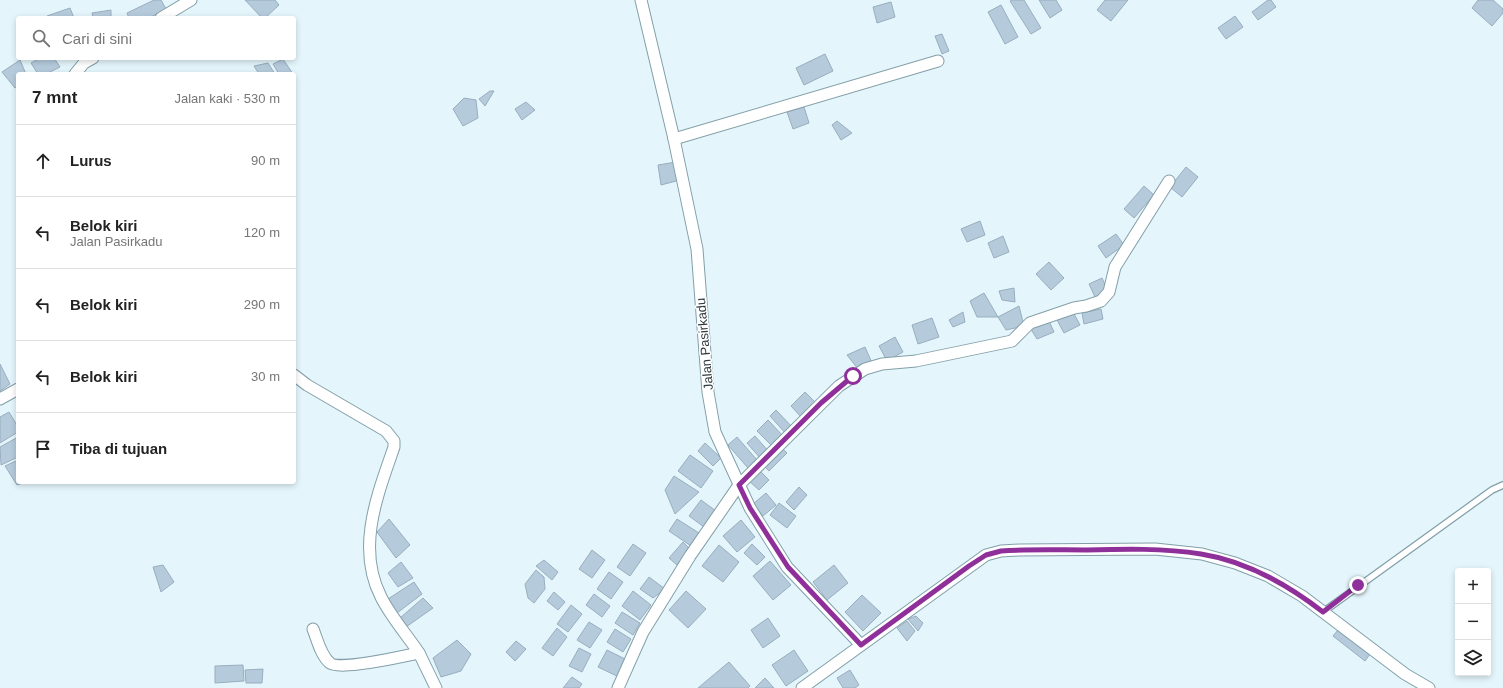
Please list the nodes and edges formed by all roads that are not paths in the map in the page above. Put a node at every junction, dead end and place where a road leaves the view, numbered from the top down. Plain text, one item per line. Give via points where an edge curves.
1 (191, 0) edge
2 (641, 0) edge
3 (164, 16) edge
4 (89, 60) edge
5 (938, 61) dead end
6 (77, 72) edge
7 (674, 139) junction
8 (1169, 181) dead end
9 (296, 377) edge
10 (16, 390) edge
11 (0, 399) edge
12 (739, 485) junction
13 (1503, 485) edge
14 (1323, 612) junction
15 (313, 629) dead end
16 (861, 645) junction
17 (419, 653) junction
18 (436, 688) edge
19 (618, 688) edge
20 (802, 688) edge
21 (1429, 688) edge

1 - 3 street
2 - 7 street, Jalan Pasirkadu
4 - 6 street
5 - 7 street
7 - 12 street, Jalan Pasirkadu via 697,249 708,392 715,432
8 - 12 street via 1115,267 1109,292 1101,301 1030,323 1012,341 941,357 882,364 865,369 839,386
9 - 17 street via 386,431 394,441 372,517 370,558 381,598
10 - 11 street
12 - 16 street, Jalan Pasirkadu via 750,508 788,567
12 - 19 street via 690,556 643,632
13 - 14 lane via 1486,494
14 - 16 street via 1268,576 1202,554 1154,549 1001,551 986,555 969,566
14 - 21 street via 1405,674
15 - 17 street via 328,662 336,665 382,661
16 - 20 street
17 - 18 street

